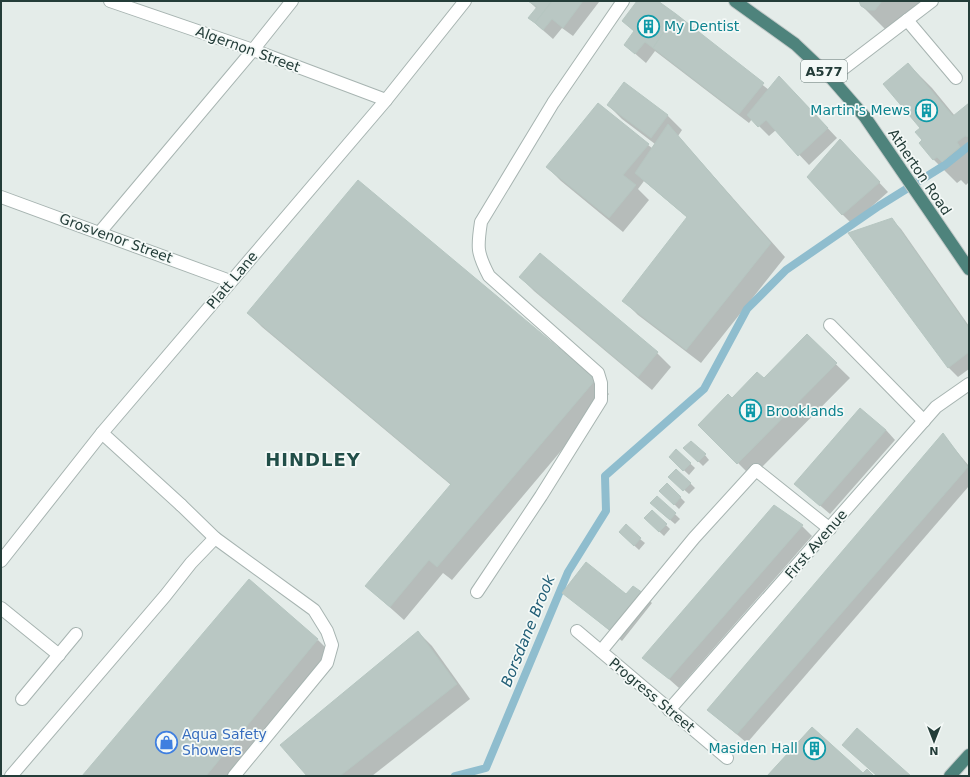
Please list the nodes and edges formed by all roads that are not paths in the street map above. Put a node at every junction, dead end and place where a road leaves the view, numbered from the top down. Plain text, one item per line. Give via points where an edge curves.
1 (110, 1) edge
2 (292, 1) edge
3 (465, 1) edge
4 (623, 1) edge
5 (735, 1) edge
6 (932, 1) edge
7 (907, 20) junction
8 (253, 50) junction
9 (831, 78) junction
10 (956, 78) dead end
11 (386, 100) junction
12 (1, 197) edge
13 (100, 232) junction
14 (969, 269) edge
15 (230, 281) junction
16 (830, 325) dead end
17 (969, 384) edge
18 (924, 421) junction
19 (102, 433) junction
20 (830, 528) junction
21 (216, 538) junction
22 (1, 561) edge
23 (477, 592) dead end
24 (1, 608) edge
25 (577, 631) dead end
26 (76, 634) dead end
27 (601, 651) junction
28 (59, 655) junction
29 (22, 699) dead end
30 (669, 710) junction
31 (969, 755) edge
32 (727, 758) dead end
33 (11, 776) edge
34 (234, 776) edge
35 (950, 776) edge

1 - 8 street, Algernon Street
2 - 8 street
3 - 11 street, Platt Lane
4 - 23 street via 553,103 481,222 478,241 480,258 489,276 598,372 601,400
5 - 9 highway, Atherton Road / A577 via 795,44
6 - 7 street
7 - 9 street
7 - 10 street
8 - 11 street, Algernon Street
8 - 13 street
9 - 14 highway, Atherton Road / A577 via 865,117
11 - 15 street, Platt Lane
12 - 13 street, Grosvenor Street
13 - 15 street, Grosvenor Street
15 - 19 street, Platt Lane
16 - 18 street
17 - 18 street, First Avenue via 936,407
18 - 20 street, First Avenue
19 - 21 street
19 - 22 street, Platt Lane
20 - 27 street via 756,470 694,538
20 - 30 street, First Avenue
21 - 33 street via 191,563
21 - 34 street via 314,610 327,630 332,645 327,663
24 - 28 street
25 - 27 street, Progress Street
26 - 28 street
27 - 30 street, Progress Street
28 - 29 street
30 - 32 street, Progress Street
31 - 35 highway

